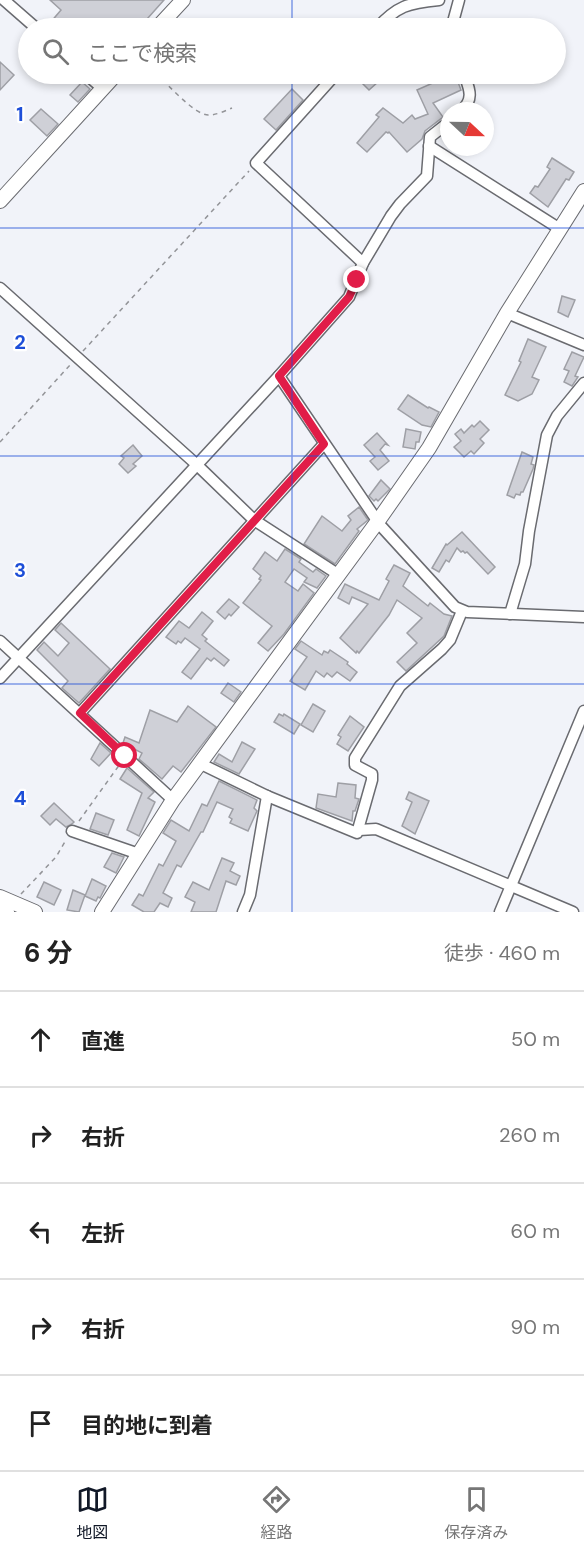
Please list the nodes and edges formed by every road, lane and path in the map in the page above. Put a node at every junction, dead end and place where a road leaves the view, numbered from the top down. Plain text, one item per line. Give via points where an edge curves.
1 (4, 0) edge
2 (183, 0) edge
3 (439, 0) edge
4 (459, 0) edge
5 (25, 18) edge
6 (166, 18) edge
7 (386, 18) edge
8 (454, 18) edge
9 (97, 84) edge
10 (106, 84) edge
11 (167, 84) edge
12 (327, 84) edge
13 (467, 84) edge
14 (102, 88) junction
15 (468, 102) edge
16 (232, 108) dead end
17 (440, 129) edge
18 (429, 146) junction
19 (256, 163) junction
20 (584, 191) edge
21 (0, 201) edge
22 (560, 229) junction
23 (363, 263) junction
24 (0, 288) edge
25 (507, 313) junction
26 (584, 345) edge
27 (77, 358) junction
28 (279, 376) junction
29 (584, 383) edge
30 (0, 442) edge
31 (324, 444) junction
32 (196, 464) junction
33 (254, 520) junction
34 (378, 521) junction
35 (339, 575) junction
36 (462, 611) junction
37 (510, 614) junction
38 (584, 617) edge
39 (0, 640) edge
40 (19, 658) junction
41 (0, 678) edge
42 (584, 711) edge
43 (80, 713) junction
44 (201, 764) junction
45 (267, 796) junction
46 (173, 800) junction
47 (359, 830) junction
48 (72, 831) dead end
49 (139, 854) junction
50 (510, 886) junction
51 (0, 897) edge
52 (0, 909) edge
53 (7, 912) edge
54 (35, 912) edge
55 (102, 912) edge
56 (243, 912) edge
57 (500, 912) edge
58 (573, 912) edge

1 - 5 street
2 - 6 street
3 - 7 street via 399,8
4 - 8 street
9 - 14 street
10 - 14 street
11 - 16 path via 204,115
12 - 19 street
13 - 15 street
14 - 21 street
17 - 18 street via 430,137
18 - 22 street
18 - 23 street via 427,176 400,204
19 - 23 street
19 - 27 path
20 - 22 street
22 - 25 street
23 - 28 street via 349,297
24 - 27 street
25 - 26 street
25 - 34 street via 429,448
27 - 30 path
27 - 32 street
28 - 31 street
28 - 32 street
29 - 37 street via 547,435 525,564
31 - 33 street
31 - 34 street
32 - 33 street
32 - 40 street
33 - 35 street
33 - 43 street
34 - 35 street
34 - 36 street via 443,596
35 - 44 street
36 - 37 street
36 - 47 street via 450,640 400,686 355,758 355,765 372,774
37 - 38 street
39 - 40 street
40 - 41 street
40 - 43 street
42 - 50 street
43 - 46 street
44 - 45 street
44 - 46 street
45 - 47 street via 357,833
45 - 56 street via 250,895
46 - 49 street
47 - 50 street via 376,830
48 - 49 street
49 - 55 street
50 - 57 street
50 - 58 street
51 - 54 street
52 - 53 street

